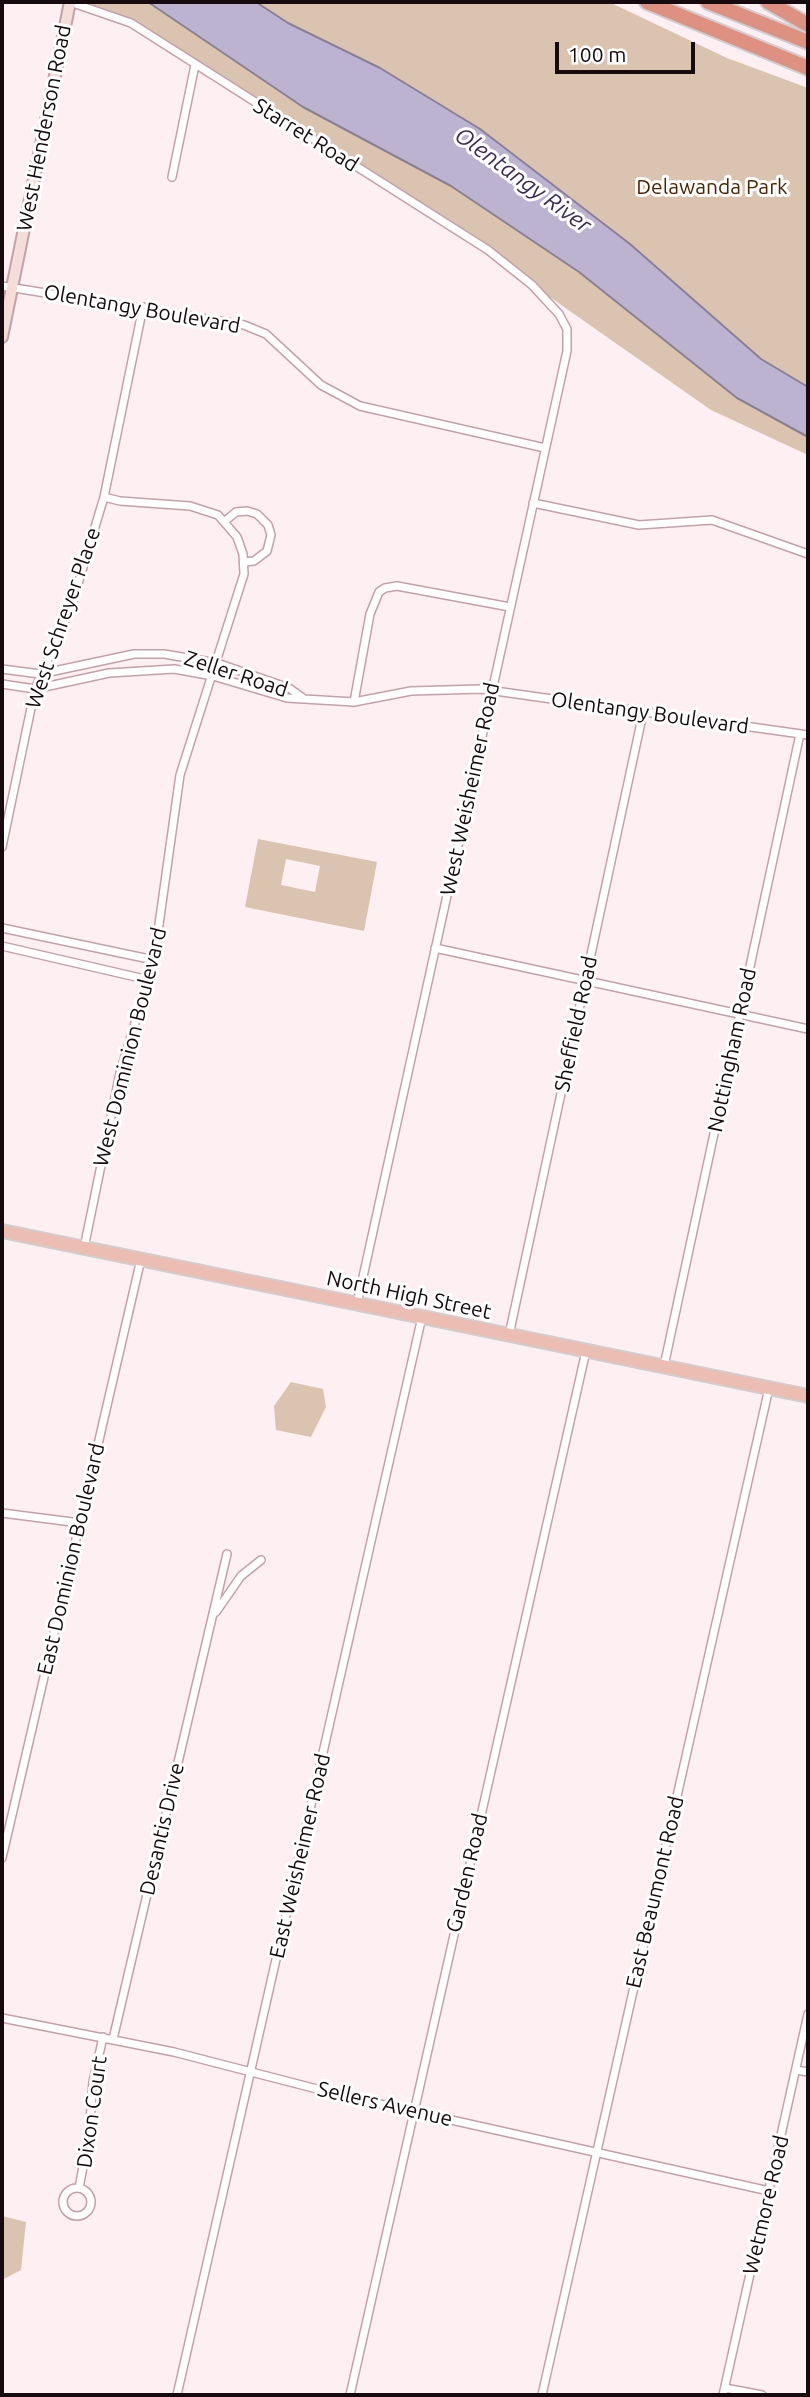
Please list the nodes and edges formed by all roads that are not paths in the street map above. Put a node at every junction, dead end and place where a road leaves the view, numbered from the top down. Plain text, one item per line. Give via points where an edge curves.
1 (70, 2) edge
2 (647, 2) edge
3 (708, 2) edge
4 (768, 2) edge
5 (808, 25) edge
6 (808, 42) edge
7 (195, 65) junction
8 (808, 68) edge
9 (172, 177) dead end
10 (532, 285) joint
11 (7, 286) edge
12 (143, 307) junction
13 (2, 337) edge
14 (545, 448) junction
15 (104, 497) junction
16 (533, 503) junction
17 (225, 521) junction
18 (808, 554) edge
19 (244, 562) junction
20 (510, 607) junction
21 (217, 663) junction
22 (2, 669) edge
23 (40, 674) junction
24 (213, 676) junction
25 (2, 684) edge
26 (35, 688) junction
27 (492, 691) junction
28 (304, 698) junction
29 (354, 702) junction
30 (643, 713) junction
31 (804, 734) edge
32 (2, 847) edge
33 (2, 928) edge
34 (2, 946) edge
35 (435, 948) junction
36 (154, 960) junction
37 (149, 980) junction
38 (585, 981) junction
39 (740, 1014) junction
40 (808, 1029) edge
41 (2, 1231) edge
42 (84, 1248) junction
43 (141, 1259) junction
44 (356, 1304) junction
45 (422, 1317) junction
46 (509, 1335) junction
47 (586, 1351) junction
48 (664, 1367) junction
49 (769, 1388) junction
50 (808, 1396) edge
51 (2, 1513) edge
52 (80, 1523) junction
53 (227, 1554) dead end
54 (261, 1560) dead end
55 (212, 1619) junction
56 (2, 1858) edge
57 (808, 2014) edge
58 (2, 2018) edge
59 (103, 2037) junction
60 (113, 2039) junction
61 (796, 2070) junction
62 (251, 2071) junction
63 (808, 2072) edge
64 (414, 2111) junction
65 (597, 2152) junction
66 (79, 2188) junction
67 (769, 2191) junction
68 (724, 2392) edge
69 (177, 2395) edge
70 (350, 2395) edge
71 (542, 2395) edge
72 (762, 2395) edge

1 - 7 street, Starret Road via 131,23
1 - 11 main road, West Henderson Road
2 - 8 highway
3 - 6 highway
4 - 5 highway
7 - 9 street
7 - 10 street, Starret Road via 477,243
10 - 14 street, West Weisheimer Road via 563,321 568,340
11 - 12 street, Olentangy Boulevard
11 - 13 main road, West Henderson Road
12 - 14 street, Olentangy Boulevard via 220,319 266,334 321,384 360,406
12 - 15 street, West Schreyer Place
14 - 16 street, West Weisheimer Road
15 - 17 street via 198,507
15 - 23 street, West Schreyer Place via 71,607
16 - 18 street via 639,525 712,520
16 - 20 street, West Weisheimer Road
17 - 19 street, West Dominion Boulevard via 237,537
17 - 19 street via 242,511 262,517 270,530 269,546 259,558
19 - 21 street, West Dominion Boulevard via 243,583
20 - 27 street, West Weisheimer Road
20 - 29 street via 397,586 379,592 370,614
21 - 23 street, Zeller Road via 187,656 134,654
21 - 24 street, West Dominion Boulevard
21 - 28 street, Zeller Road via 289,688
22 - 23 street, Zeller Road
23 - 26 street, West Schreyer Place
24 - 26 street, Zeller Road via 154,668
24 - 28 street, Zeller Road via 287,698
24 - 36 street, West Dominion Boulevard via 180,775
25 - 26 street, Zeller Road
26 - 32 street, West Schreyer Place
27 - 29 street, Zeller Road via 440,688
27 - 30 street, Olentangy Boulevard
27 - 35 street, West Weisheimer Road
28 - 29 street, Zeller Road
30 - 31 street, Olentangy Boulevard
30 - 38 street, Sheffield Road
31 - 39 street, Nottingham Road
33 - 36 street
34 - 37 street
35 - 38 street
35 - 44 street, West Weisheimer Road
36 - 37 street, West Dominion Boulevard
37 - 42 street, West Dominion Boulevard via 120,1073
38 - 39 street
38 - 46 street, Sheffield Road
39 - 40 street
39 - 48 street, Nottingham Road
41 - 42 main road, North High Street
42 - 43 main road, North High Street
43 - 44 main road, North High Street
43 - 52 street, East Dominion Boulevard
44 - 45 main road, North High Street
45 - 46 main road, North High Street
45 - 62 street, East Weisheimer Road
46 - 47 main road, North High Street
47 - 48 main road, North High Street
47 - 64 street, Garden Road
48 - 49 main road, North High Street
49 - 50 main road, North High Street
49 - 65 street, East Beaumont Road
51 - 52 street
52 - 56 street, East Dominion Boulevard
53 - 55 street, Desantis Drive
54 - 55 street, Desantis Drive via 241,1576
55 - 60 street, Desantis Drive
57 - 61 street, Wetmore Road
58 - 59 street, Sellers Avenue
59 - 60 street, Sellers Avenue
59 - 66 street, Dixon Court
60 - 62 street, Sellers Avenue
61 - 63 street
61 - 67 street, Wetmore Road
62 - 64 street, Sellers Avenue
62 - 69 street, East Weisheimer Road
64 - 65 street, Sellers Avenue
64 - 70 street, Garden Road
65 - 67 street, Sellers Avenue
65 - 71 street, East Beaumont Road
66 - 66 street, Dixon Court via 90,2196 91,2205 82,2215 73,2215 65,2210 64,2196
67 - 68 street, Wetmore Road
68 - 72 street

